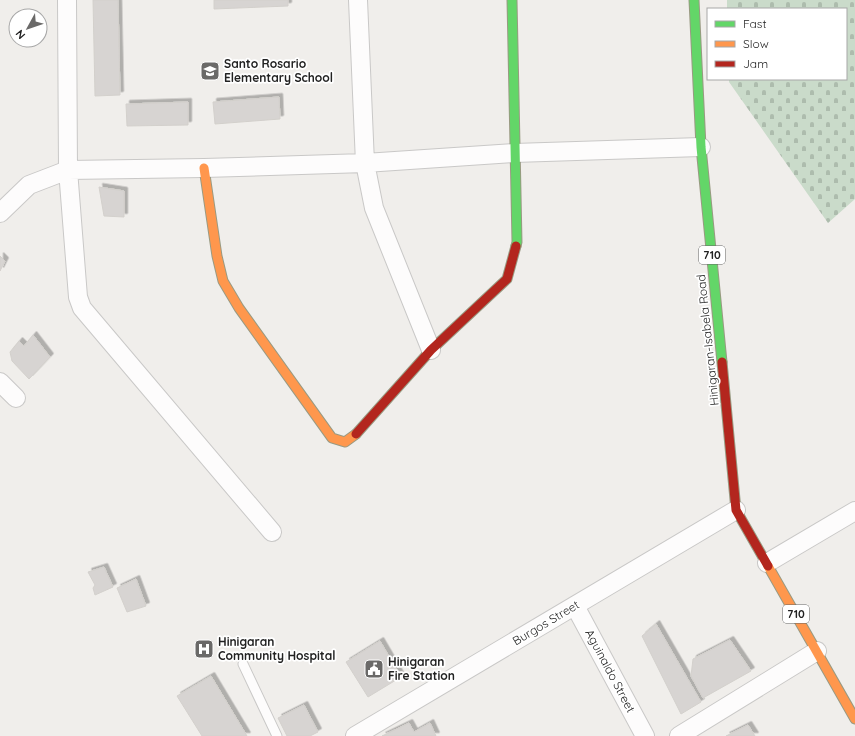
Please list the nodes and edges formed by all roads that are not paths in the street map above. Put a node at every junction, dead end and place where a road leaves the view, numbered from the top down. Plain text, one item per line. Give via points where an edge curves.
1 (67, 0) edge
2 (358, 0) edge
3 (512, 0) edge
4 (694, 0) edge
5 (701, 147) junction
6 (514, 153) junction
7 (365, 163) junction
8 (204, 168) junction
9 (68, 170) junction
10 (0, 213) edge
11 (431, 350) junction
12 (0, 382) edge
13 (16, 398) dead end
14 (736, 510) junction
15 (855, 511) edge
16 (272, 532) dead end
17 (767, 563) junction
18 (575, 606) junction
19 (817, 651) junction
20 (243, 664) dead end
21 (855, 719) edge
22 (277, 736) edge
23 (355, 736) edge
24 (645, 736) edge
25 (679, 736) edge

1 - 9 street
2 - 7 street
3 - 6 street
4 - 5 street, Hinigaran-Isabela Road / 710
5 - 6 street
5 - 14 street, Hinigaran-Isabela Road / 710
6 - 7 street
6 - 11 street via 517,242 507,279
7 - 8 street
7 - 11 street via 374,208
8 - 9 street
8 - 11 street via 223,281 239,308 332,438 344,442 354,436
9 - 10 street via 29,185
9 - 16 street via 78,297 82,308
12 - 13 street
14 - 17 street, 710
14 - 18 street, Burgos Street
15 - 17 street
17 - 19 street, 710
18 - 23 street, Burgos Street
18 - 24 street, Aguinaldo Street
19 - 21 street, 710
19 - 25 street
20 - 22 lane

